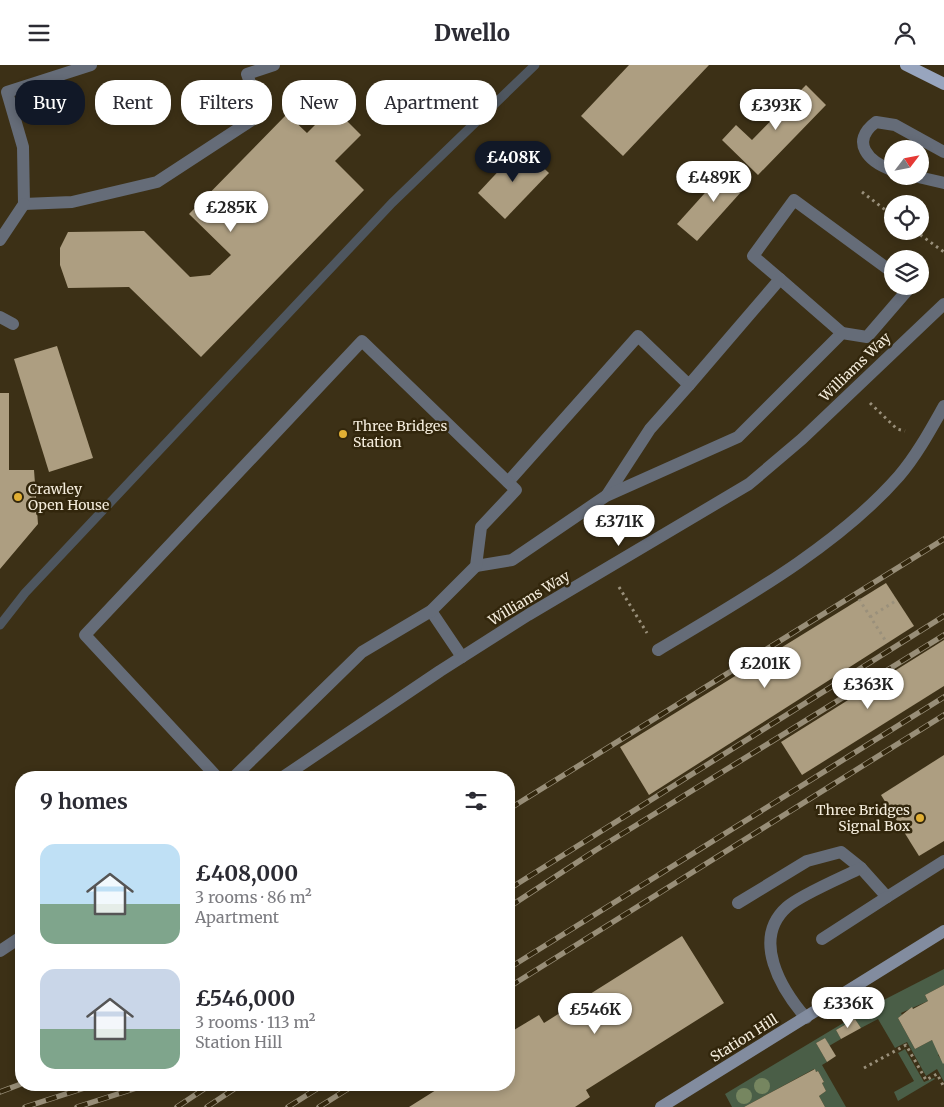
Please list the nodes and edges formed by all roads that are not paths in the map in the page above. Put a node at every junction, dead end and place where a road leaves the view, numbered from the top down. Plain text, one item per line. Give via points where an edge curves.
1 (91, 65) edge
2 (274, 65) edge
3 (906, 65) edge
4 (944, 84) edge
5 (922, 140) edge
6 (929, 144) edge
7 (944, 152) edge
8 (884, 165) edge
9 (929, 180) edge
10 (944, 183) edge
11 (24, 203) junction
12 (0, 240) edge
13 (884, 266) edge
14 (780, 279) junction
15 (903, 295) edge
16 (944, 304) edge
17 (0, 317) edge
18 (13, 324) dead end
19 (842, 333) junction
20 (689, 385) junction
21 (944, 405) edge
22 (508, 481) junction
23 (606, 496) junction
24 (476, 566) junction
25 (431, 611) junction
26 (658, 650) dead end
27 (462, 657) junction
28 (212, 771) edge
29 (240, 771) edge
30 (292, 771) edge
31 (944, 861) edge
32 (861, 868) junction
33 (887, 897) junction
34 (738, 903) dead end
35 (944, 931) edge
36 (822, 939) dead end
37 (15, 941) edge
38 (0, 951) edge
39 (806, 1018) junction
40 (661, 1107) edge

1 - 11 street via 7,92 23,147
2 - 11 street via 247,74 261,114 157,182 72,201
3 - 4 main road
5 - 8 street via 895,125 876,122 867,129 864,149 869,157
6 - 7 street
9 - 10 street
11 - 12 street
13 - 14 street via 794,200 753,256
14 - 19 street
14 - 20 street
15 - 19 street via 867,337
16 - 27 street, Williams Way via 749,485
17 - 18 street
19 - 23 street via 738,437
20 - 22 street via 638,336
20 - 23 street via 650,429
21 - 26 street via 900,475 867,508 819,547 744,598
22 - 24 street via 516,490 481,527
22 - 28 street via 362,341 85,635
23 - 24 street via 512,560
24 - 25 street
25 - 27 street
25 - 29 street via 362,652
27 - 30 street, Williams Way
31 - 33 street
32 - 33 street
32 - 34 street via 841,852 807,861
32 - 39 street via 789,905 775,919 771,944 773,965 789,998
33 - 36 street
35 - 39 street, Station Hill
37 - 38 street
39 - 40 street, Station Hill

